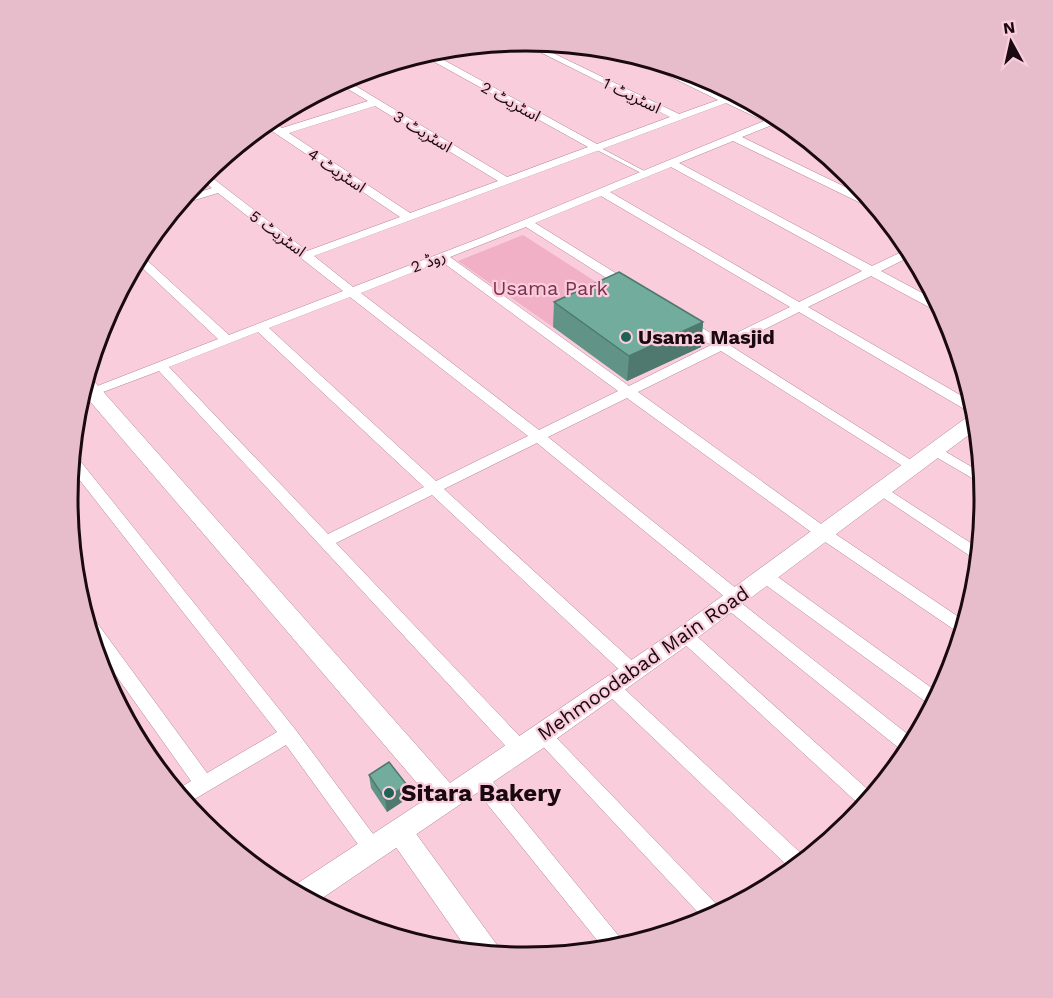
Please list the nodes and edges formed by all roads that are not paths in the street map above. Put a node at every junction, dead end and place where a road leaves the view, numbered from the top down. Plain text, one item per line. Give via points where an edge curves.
1 (544, 52) edge
2 (437, 60) edge
3 (680, 78) edge
4 (351, 87) edge
5 (726, 100) junction
6 (376, 102) junction
7 (752, 112) edge
8 (677, 117) junction
9 (769, 123) edge
10 (275, 129) edge
11 (280, 132) junction
12 (735, 138) junction
13 (597, 148) junction
14 (670, 163) junction
15 (645, 173) junction
16 (506, 181) junction
17 (210, 182) edge
18 (219, 189) junction
19 (600, 191) junction
20 (197, 196) edge
21 (857, 197) edge
22 (408, 217) junction
23 (527, 223) junction
24 (307, 255) junction
25 (441, 256) junction
26 (903, 257) edge
27 (146, 264) edge
28 (873, 272) junction
29 (633, 290) edge
30 (353, 291) junction
31 (928, 302) edge
32 (799, 306) junction
33 (672, 314) edge
34 (260, 327) junction
35 (227, 340) junction
36 (720, 345) junction
37 (161, 366) junction
38 (93, 388) edge
39 (627, 391) junction
40 (91, 396) edge
41 (964, 404) edge
42 (968, 425) edge
43 (537, 436) junction
44 (934, 450) junction
45 (912, 467) junction
46 (79, 469) edge
47 (974, 475) edge
48 (436, 489) junction
49 (880, 490) junction
50 (823, 533) junction
51 (327, 541) junction
52 (972, 551) edge
53 (765, 576) junction
54 (733, 600) junction
55 (956, 624) edge
56 (685, 635) junction
57 (102, 642) edge
58 (632, 671) junction
59 (611, 687) junction
60 (929, 696) edge
61 (289, 734) junction
62 (543, 735) junction
63 (902, 743) edge
64 (520, 749) junction
65 (478, 778) junction
66 (204, 784) junction
67 (189, 793) edge
68 (861, 796) edge
69 (447, 799) junction
70 (400, 832) junction
71 (372, 848) junction
72 (793, 858) edge
73 (309, 891) edge
74 (708, 909) edge
75 (609, 939) edge
76 (480, 944) edge

1 - 8 street, اسٹریٹ 1
2 - 13 street, اسٹریٹ 2
3 - 5 street
4 - 6 street, اسٹریٹ 3
5 - 7 street
5 - 8 street
6 - 11 street
6 - 16 street, اسٹریٹ 3
8 - 13 street
9 - 12 street, روڈ 2
10 - 11 street, اسٹریٹ 4
11 - 22 street, اسٹریٹ 4
12 - 14 street, روڈ 2
12 - 21 street
13 - 15 lane
13 - 16 street
14 - 15 street, روڈ 2
14 - 28 street
15 - 19 street, روڈ 2
16 - 22 street
17 - 18 street, اسٹریٹ 5
18 - 20 street
18 - 24 street, اسٹریٹ 5
19 - 23 street, روڈ 2
19 - 32 street
22 - 24 street
23 - 25 street, روڈ 2
23 - 29 street
24 - 30 street, اسٹریٹ 5
25 - 30 street, روڈ 2
25 - 39 street
26 - 28 street
27 - 35 street
28 - 31 street
28 - 32 street
30 - 34 street, روڈ 2
30 - 43 street, اسٹریٹ 5
32 - 36 street
32 - 41 street
33 - 36 street
34 - 35 street, روڈ 2
34 - 48 street
35 - 37 street, روڈ 2
36 - 39 street
36 - 45 street
37 - 38 street, روڈ 2
37 - 51 street
39 - 43 street
39 - 50 street
40 - 69 main road
42 - 44 main road, Mehmoodabad Main Road
43 - 48 street
43 - 54 street, اسٹریٹ 5
44 - 45 main road, Mehmoodabad Main Road
44 - 47 street
45 - 49 main road, Mehmoodabad Main Road
46 - 61 street
48 - 51 street
48 - 58 street
49 - 50 main road, Mehmoodabad Main Road
49 - 52 street
50 - 53 main road, Mehmoodabad Main Road
50 - 55 street
51 - 64 street
53 - 54 main road, Mehmoodabad Main Road
53 - 60 street
54 - 56 main road, Mehmoodabad Main Road
54 - 63 street, اسٹریٹ 5
56 - 58 main road, Mehmoodabad Main Road
56 - 68 street
57 - 66 street
58 - 59 main road, Mehmoodabad Main Road
59 - 62 main road, Mehmoodabad Main Road
59 - 72 street
61 - 66 street
61 - 71 street
62 - 64 main road, Mehmoodabad Main Road
62 - 74 street
64 - 65 main road, Mehmoodabad Main Road
65 - 69 main road, Mehmoodabad Main Road
65 - 75 street
66 - 67 street
69 - 70 main road, Mehmoodabad Main Road
70 - 71 main road, Mehmoodabad Main Road
70 - 76 street
71 - 73 main road, Mehmoodabad Main Road

